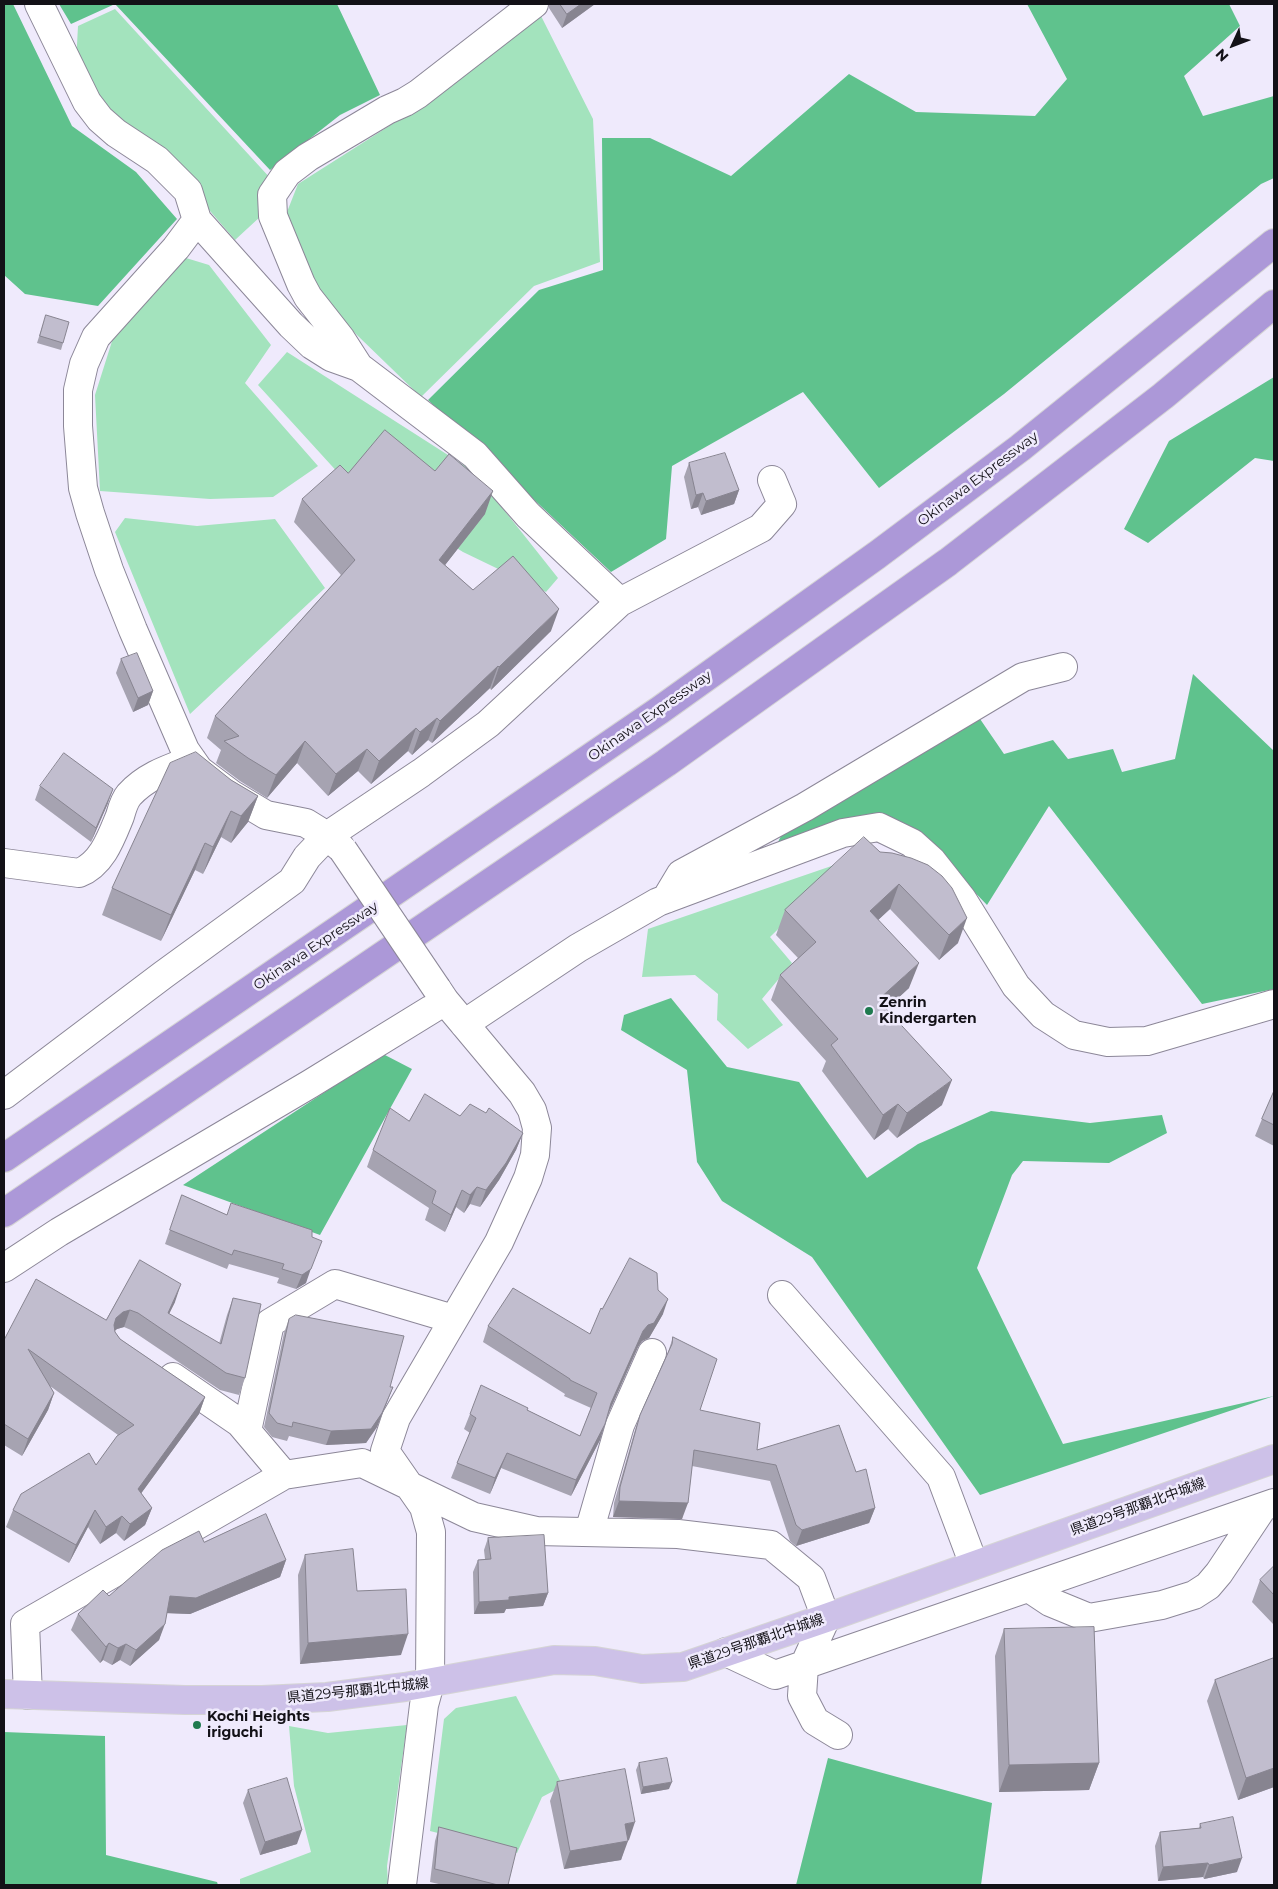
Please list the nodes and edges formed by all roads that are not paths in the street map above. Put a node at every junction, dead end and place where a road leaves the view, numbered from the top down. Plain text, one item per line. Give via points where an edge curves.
1 (39, 4) edge
2 (534, 4) edge
3 (198, 220) junction
4 (1274, 244) edge
5 (1274, 304) edge
6 (359, 367) junction
7 (772, 480) dead end
8 (620, 602) junction
9 (1063, 667) dead end
10 (192, 760) junction
11 (335, 843) junction
12 (4, 863) edge
13 (666, 899) junction
14 (441, 995) junction
15 (1274, 1004) edge
16 (464, 1024) junction
17 (4, 1095) edge
18 (4, 1158) edge
19 (4, 1213) edge
20 (4, 1268) edge
21 (782, 1295) dead end
22 (453, 1319) junction
23 (652, 1353) dead end
24 (154, 1364) edge
25 (247, 1431) junction
26 (1274, 1459) edge
27 (284, 1474) junction
28 (409, 1487) junction
29 (1269, 1505) edge
30 (589, 1532) junction
31 (974, 1565) junction
32 (1029, 1588) junction
33 (826, 1618) junction
34 (726, 1652) junction
35 (804, 1666) junction
36 (430, 1684) junction
37 (16, 1694) edge
38 (838, 1735) dead end
39 (402, 1885) edge

1 - 3 street via 87,102 100,119 157,160 188,191
2 - 6 street via 418,94 308,158 288,173 272,195 273,216 301,284
3 - 6 street via 312,345 331,357
3 - 10 street via 96,337 84,364 78,390 80,460 90,513 133,630
4 - 18 highway, Okinawa Expressway via 1020,448 644,722
5 - 19 highway via 1163,396 948,562 666,763
6 - 8 street via 476,456 528,515
7 - 8 street via 782,504 761,528
8 - 11 street via 488,724
9 - 13 street via 1023,677 805,807 681,874
10 - 11 street via 199,770 224,790 266,815 306,823
10 - 12 street via 147,779 128,797 106,848 87,870 79,874
11 - 14 street, bridge
11 - 17 street via 307,857 292,881
13 - 15 street via 843,833 879,827 912,843 932,862 962,899 1016,986 1044,1015 1074,1035 1108,1042 1147,1041
13 - 16 street via 578,948
14 - 16 street
14 - 20 street via 310,1084 59,1232
16 - 22 street via 522,1093 537,1128 535,1155 528,1178 499,1242
21 - 31 street via 941,1477
22 - 25 street via 335,1284 270,1323
22 - 28 street via 396,1418 385,1451
23 - 30 street via 620,1424
24 - 25 street
25 - 27 street
26 - 31 main road, 県道29号那覇北中城線
27 - 28 street via 362,1464
27 - 37 street via 26,1624
28 - 30 street via 474,1517 536,1531
28 - 36 street via 424,1507 431,1532
29 - 32 street
29 - 32 street via 1219,1573 1208,1586 1194,1594 1162,1605 1089,1618 1050,1602
30 - 33 street via 678,1534 772,1545 811,1578
31 - 33 main road, 県道29号那覇北中城線
32 - 35 street
33 - 34 main road, 県道29号那覇北中城線
33 - 35 street
34 - 35 street via 775,1675
34 - 36 main road, 県道29号那覇北中城線 via 682,1667 642,1669 596,1661 554,1660
35 - 38 street via 802,1696 815,1721
36 - 37 main road, 県道29号那覇北中城線 via 262,1700
36 - 39 street via 424,1705

